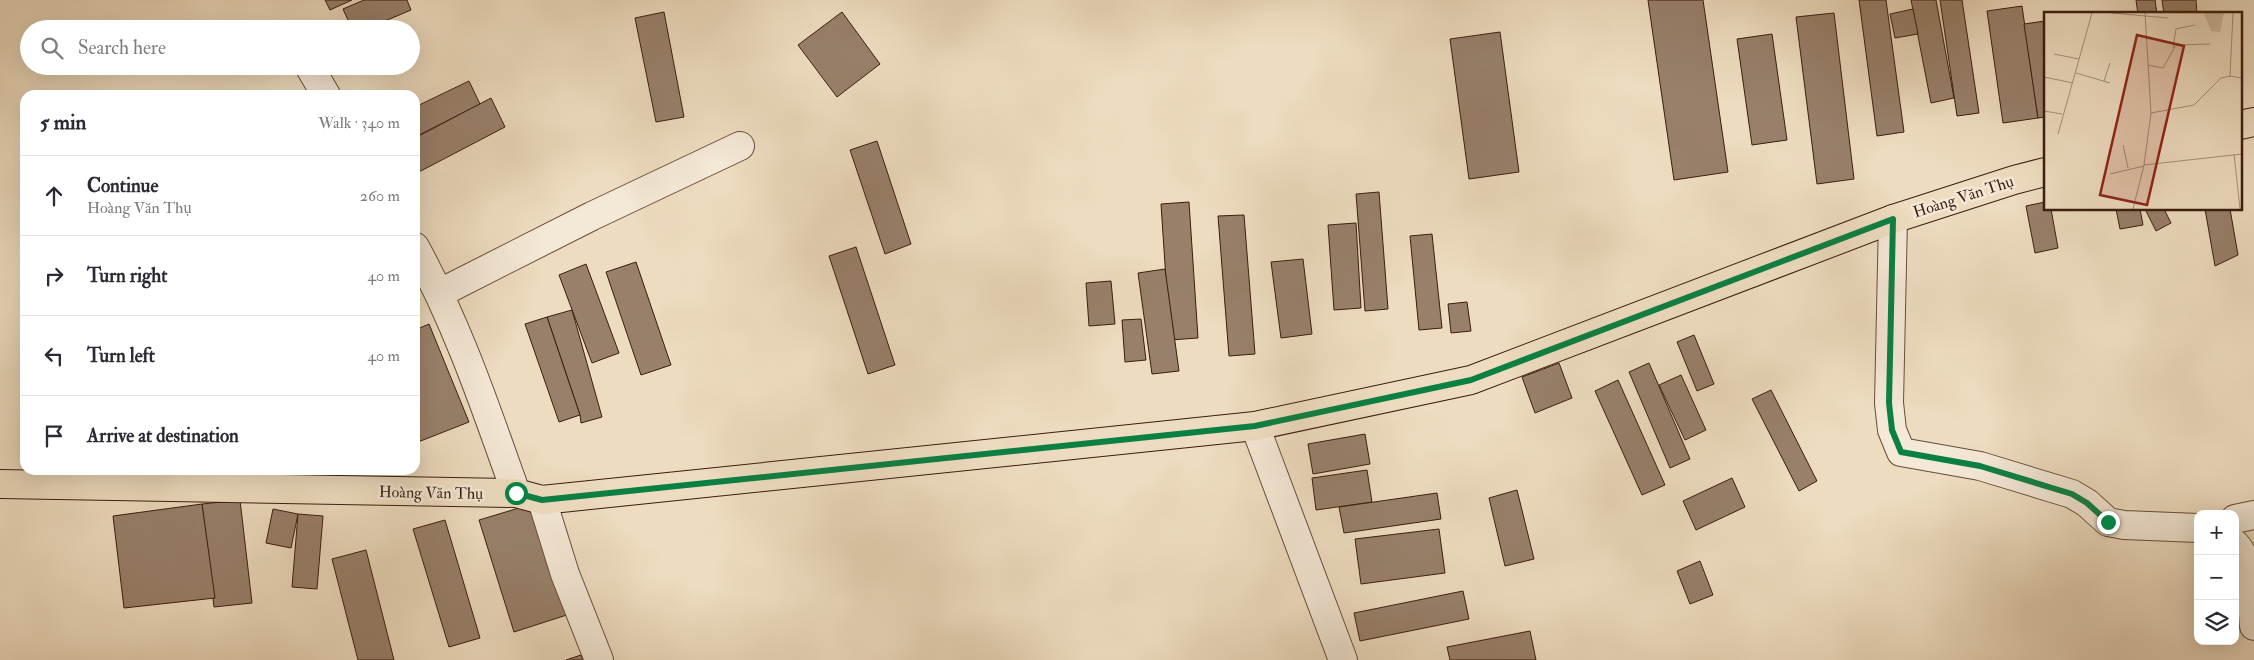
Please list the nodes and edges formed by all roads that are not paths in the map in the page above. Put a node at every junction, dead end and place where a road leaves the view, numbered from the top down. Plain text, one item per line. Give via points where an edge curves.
1 (314, 75) edge
2 (323, 90) edge
3 (740, 146) dead end
4 (2044, 172) edge
5 (1893, 219) junction
6 (420, 256) edge
7 (440, 293) junction
8 (1255, 426) junction
9 (0, 484) edge
10 (516, 493) junction
11 (542, 500) junction
12 (2254, 515) edge
13 (2239, 518) edge
14 (2194, 528) edge
15 (2239, 549) edge
16 (2254, 626) edge
17 (599, 660) edge
18 (1343, 660) edge

1 - 2 street
3 - 7 street
4 - 5 main road, Hoàng Văn Thụ
5 - 8 main road, Hoàng Văn Thụ via 1471,380
5 - 14 street via 1889,403 1892,430 1901,452 1980,466 2072,494 2108,522
6 - 7 street
7 - 10 street via 467,356
8 - 11 main road, Hoàng Văn Thụ
8 - 18 street
9 - 10 main road, Hoàng Văn Thụ
10 - 11 main road, Hoàng Văn Thụ
11 - 17 street via 564,574
12 - 13 street
15 - 16 street via 2247,564

